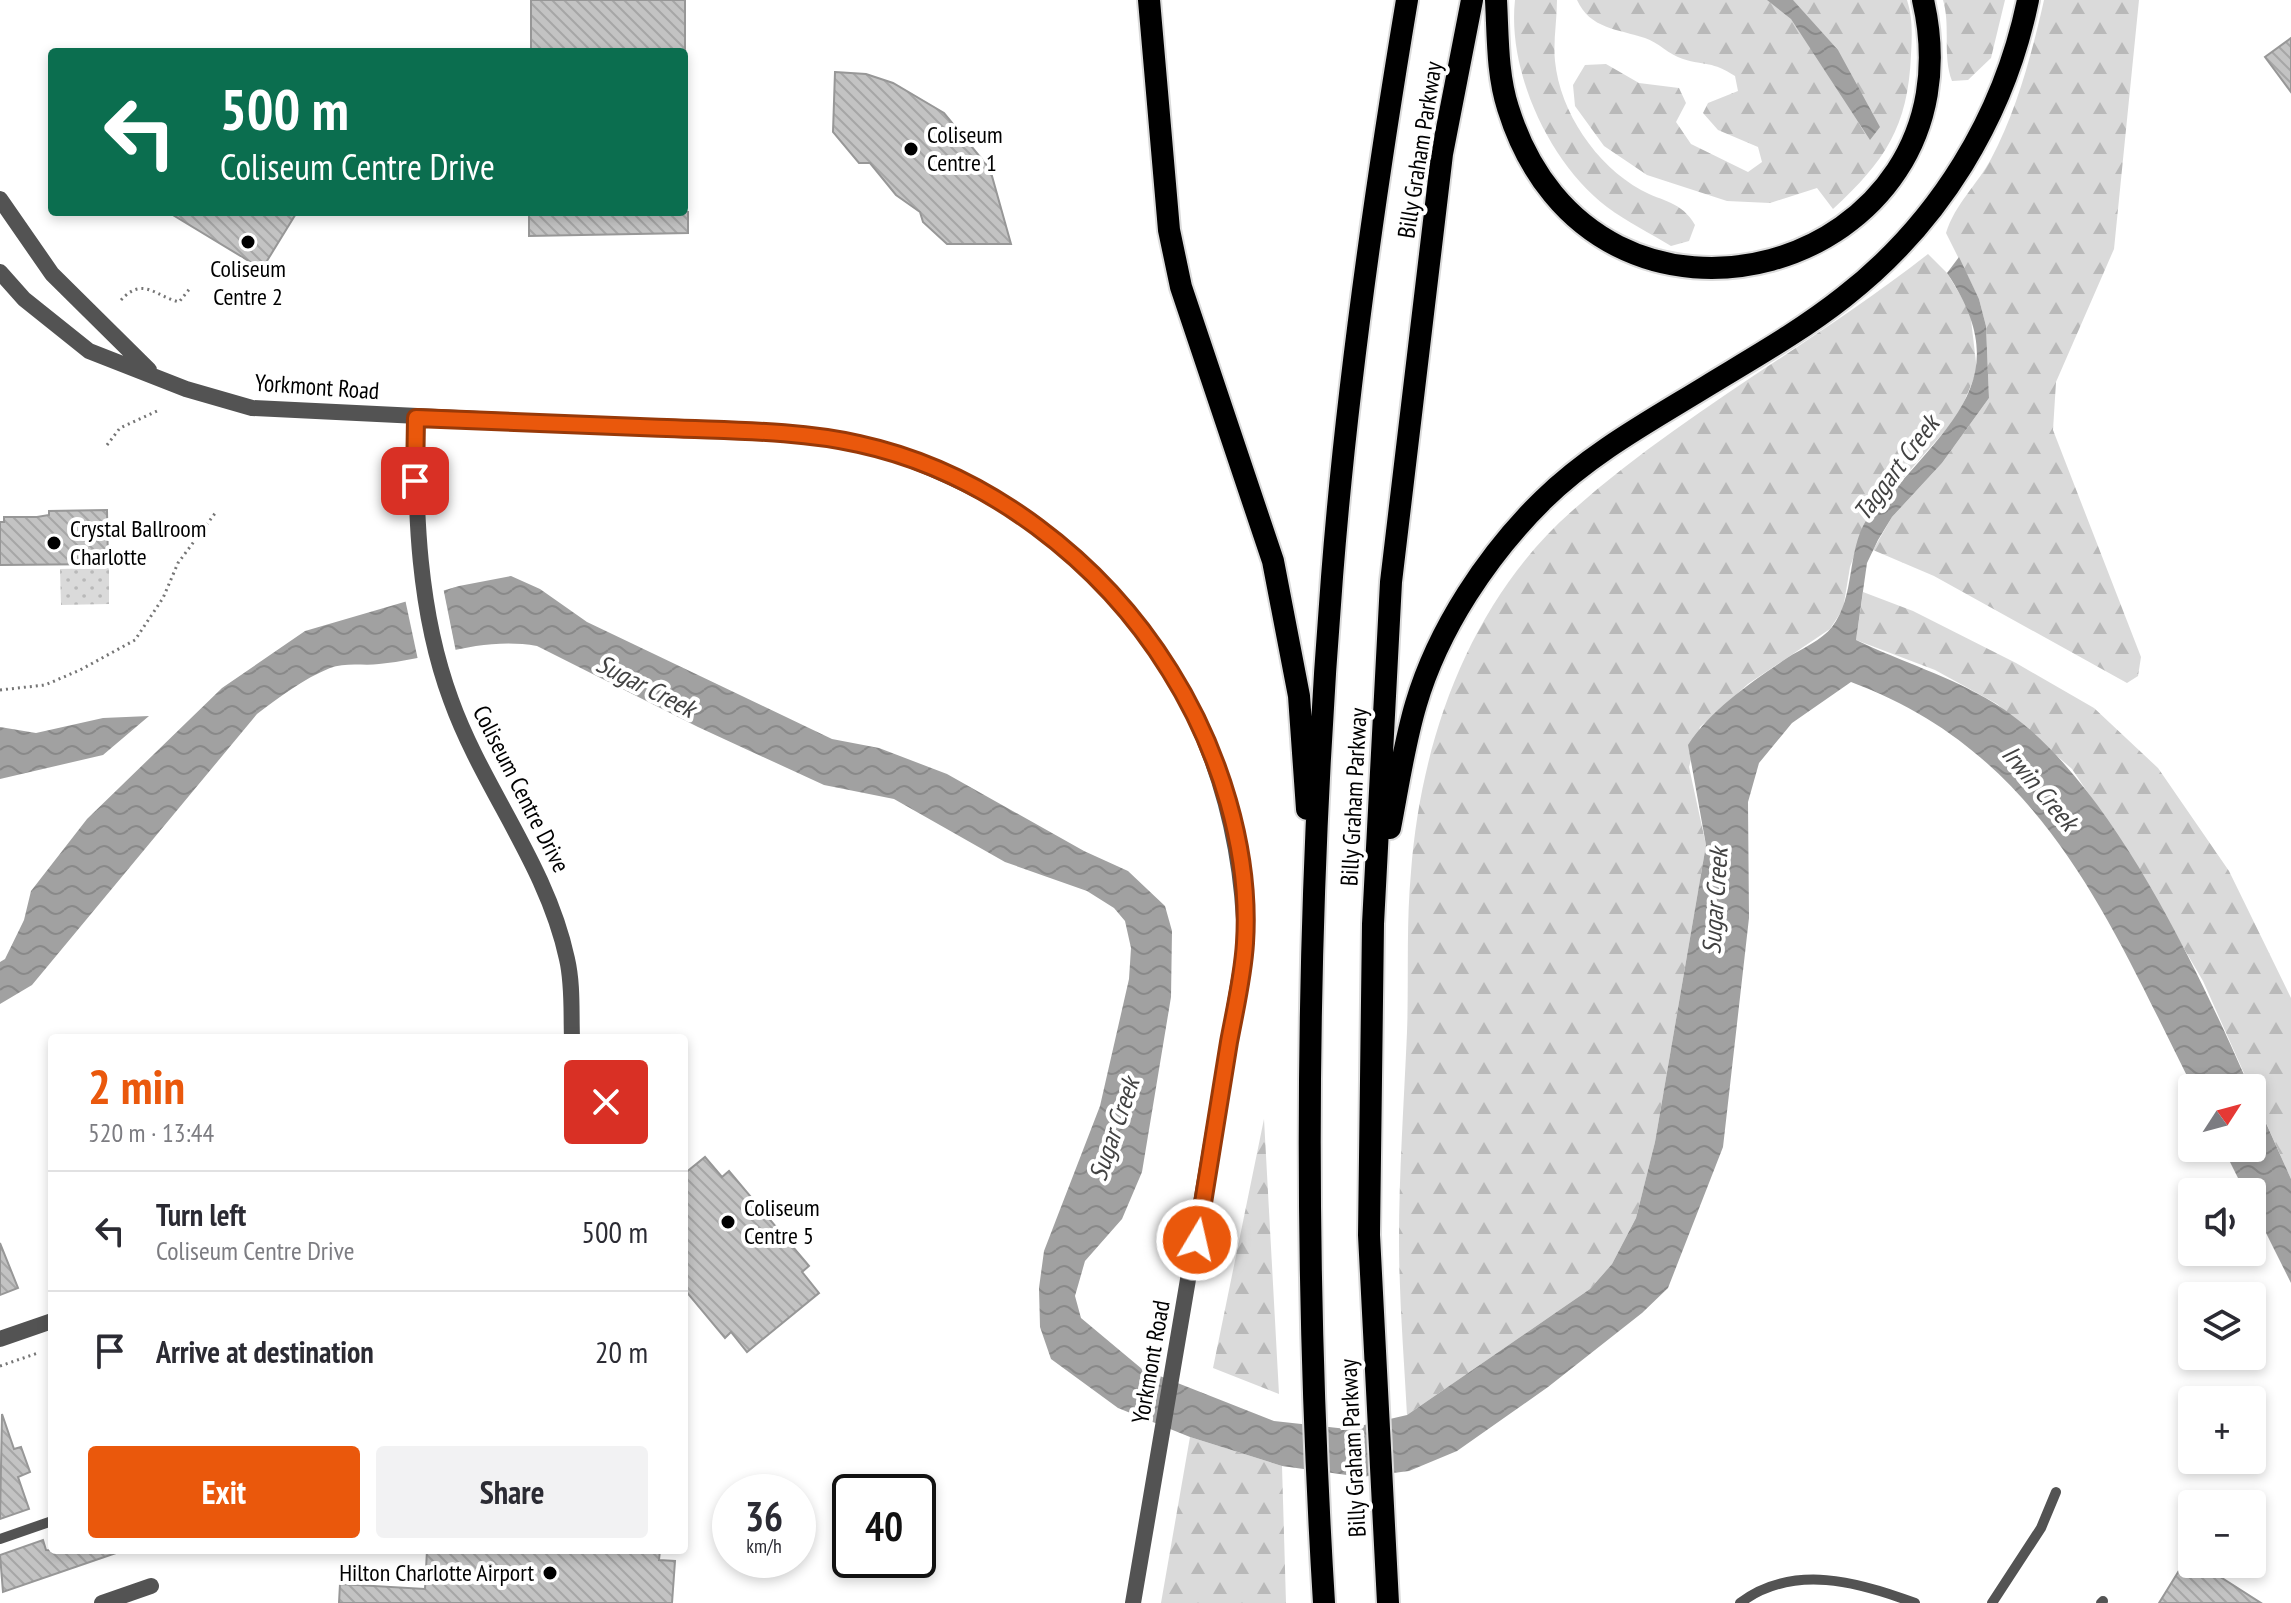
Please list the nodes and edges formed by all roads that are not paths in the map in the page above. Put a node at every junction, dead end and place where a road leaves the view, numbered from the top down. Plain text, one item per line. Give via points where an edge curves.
1 (1407, 0) edge
2 (1472, 0) edge
3 (1496, 0) edge
4 (1923, 0) edge
5 (2028, 0) edge
6 (1148, 6) edge
7 (0, 199) edge
8 (0, 272) edge
9 (153, 374) junction
10 (416, 418) junction
11 (1313, 918) junction
12 (1373, 924) junction
13 (572, 1034) edge
14 (48, 1322) edge
15 (0, 1339) edge
16 (2056, 1492) dead end
17 (48, 1522) edge
18 (0, 1539) edge
19 (151, 1586) dead end
20 (102, 1603) edge
21 (1133, 1603) edge
22 (1324, 1603) edge
23 (1388, 1603) edge
24 (1740, 1603) edge
25 (1915, 1603) edge
26 (1992, 1603) edge

1 - 11 highway, Billy Graham Parkway via 1381,160 1332,577
2 - 12 highway, Billy Graham Parkway via 1442,154 1391,582
3 - 4 highway via 1508,110 1539,177 1561,204 1600,236 1646,258 1707,269 1791,256 1835,233 1878,194 1914,134 1924,100 1930,51
5 - 12 highway via 1994,110 1970,154 1905,241 1799,330 1582,466 1492,558 1464,601 1416,701
6 - 11 highway via 1169,230 1181,287 1273,561 1299,696
7 - 9 street, Yorkmont Road via 52,274
8 - 9 street, Yorkmont Road via 24,299 89,351
9 - 10 street, Yorkmont Road via 252,408
10 - 13 street, Coliseum Centre Drive via 419,549 432,629 466,738 556,919 571,978
10 - 21 street, Yorkmont Road via 750,431 888,452 994,499 1056,540 1108,587 1187,698 1232,820 1244,889 1245,944
11 - 22 highway, Billy Graham Parkway via 1312,1373
12 - 23 highway, Billy Graham Parkway via 1369,1235
14 - 15 street
16 - 26 lane via 2041,1528
17 - 18 lane
19 - 20 street
24 - 25 lane via 1788,1581 1826,1579

